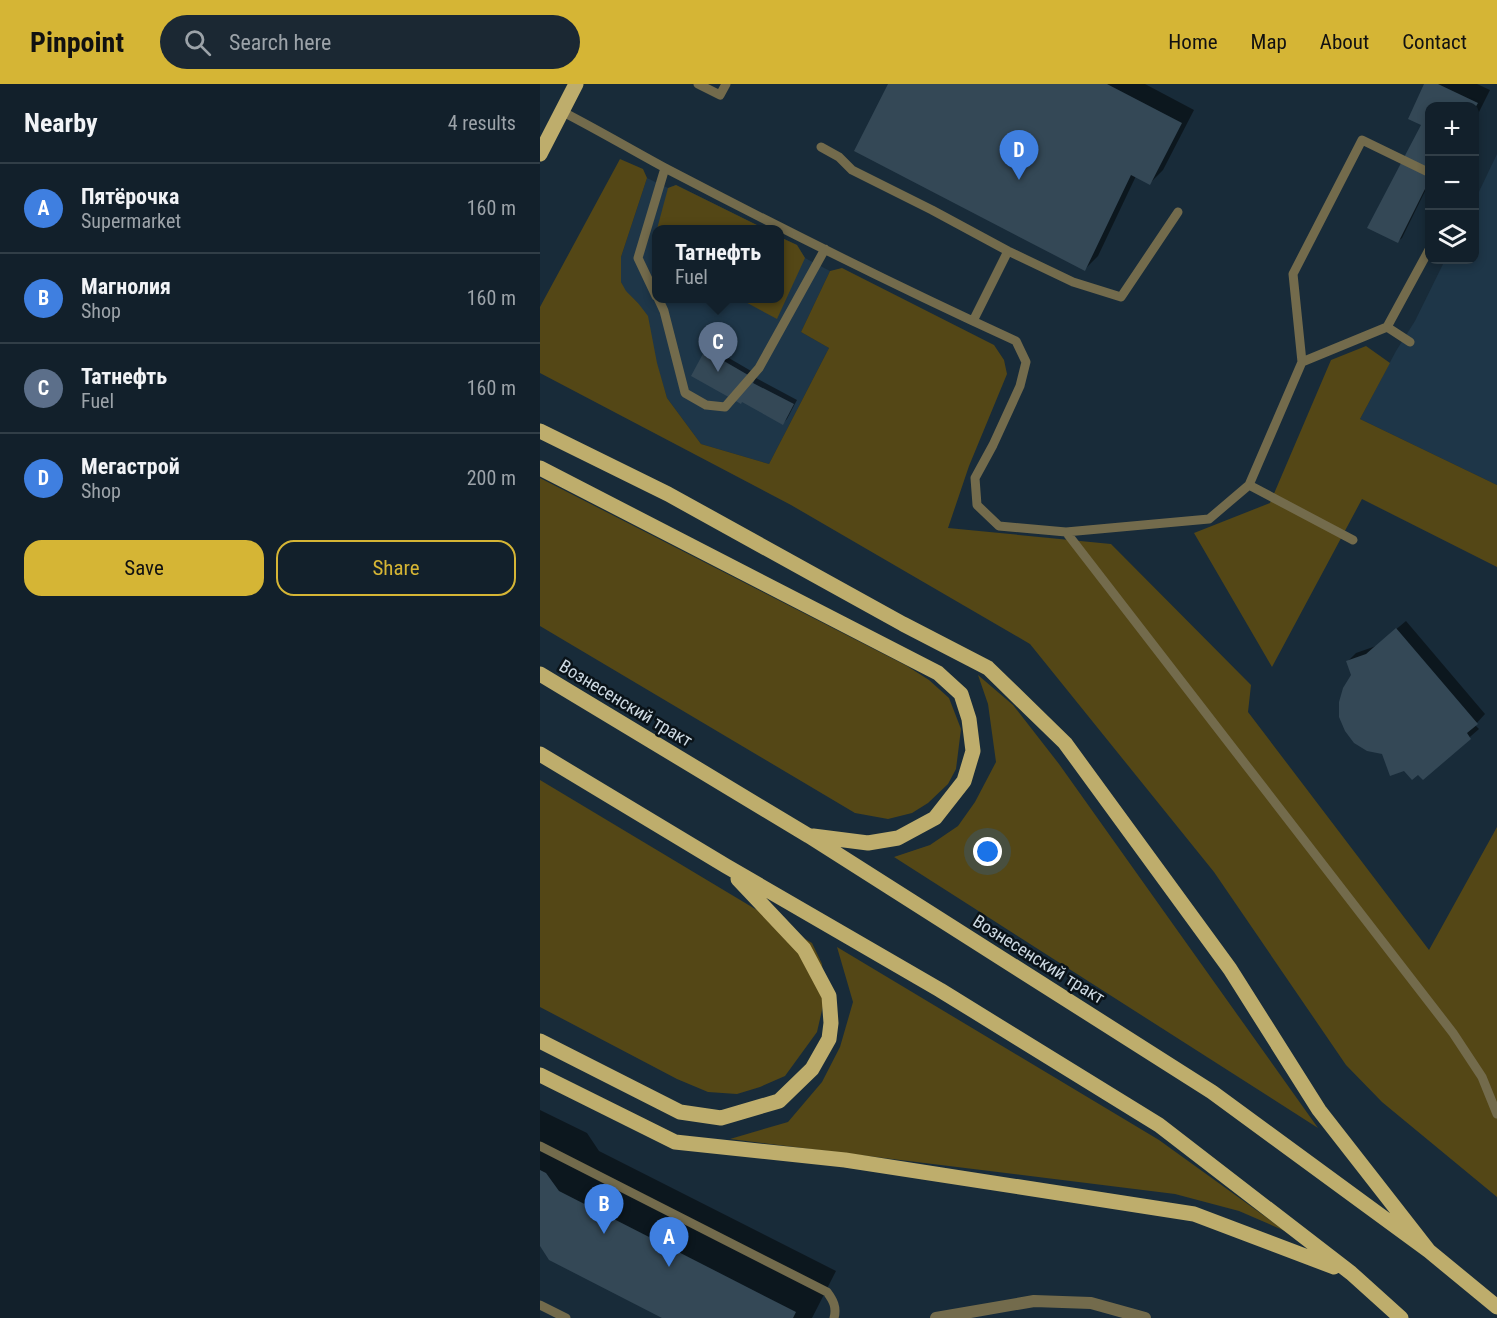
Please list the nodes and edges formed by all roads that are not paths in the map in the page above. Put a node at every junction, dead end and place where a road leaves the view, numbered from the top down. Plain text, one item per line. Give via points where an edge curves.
1 (576, 84) edge
2 (698, 84) edge
3 (726, 84) edge
4 (563, 112) junction
5 (821, 147) dead end
6 (540, 154) edge
7 (665, 168) junction
8 (1425, 171) edge
9 (1178, 212) dead end
10 (778, 225) edge
11 (784, 228) edge
12 (825, 249) junction
13 (1008, 251) junction
14 (1425, 257) edge
15 (652, 287) edge
16 (660, 303) edge
17 (973, 321) junction
18 (1388, 327) junction
19 (1410, 342) dead end
20 (1302, 362) junction
21 (540, 431) edge
22 (540, 468) edge
23 (1249, 485) junction
24 (1066, 532) junction
25 (1353, 540) dead end
26 (540, 674) edge
27 (540, 754) edge
28 (809, 836) junction
29 (726, 866) junction
30 (540, 1041) edge
31 (540, 1075) edge
32 (1497, 1114) edge
33 (540, 1146) edge
34 (1429, 1251) junction
35 (1351, 1273) junction
36 (540, 1305) edge
37 (1497, 1307) edge
38 (566, 1318) edge
39 (834, 1318) edge
40 (936, 1318) edge
41 (1145, 1318) edge
42 (1401, 1318) edge

1 - 4 main road
2 - 3 lane via 720,94
4 - 6 main road
4 - 7 lane
5 - 13 lane via 852,170
7 - 10 lane
7 - 15 lane via 638,258
8 - 20 lane via 1362,140 1293,274
9 - 13 lane via 1121,297 1073,282
11 - 12 lane
12 - 16 lane via 759,368 725,407 706,405 685,393
12 - 17 lane
13 - 17 lane
14 - 18 lane
17 - 24 lane via 1016,341 1026,362 1020,386 975,478 977,505 999,526
18 - 19 lane
18 - 20 lane
20 - 23 lane
21 - 34 main road via 668,494 988,668 1065,743 1230,969 1319,1110
22 - 28 main road via 938,673 961,693 973,751 964,781 934,819 898,838 868,843
23 - 24 lane via 1209,519
23 - 25 lane
24 - 32 lane via 1453,1033 1482,1077
26 - 28 main road, Вознесенский тракт
27 - 29 main road
28 - 34 main road, Вознесенский тракт via 1212,1092
29 - 30 main road via 804,949 829,996 828,1039 812,1069 779,1101 721,1118 680,1112
29 - 35 main road via 940,990 1159,1125
31 - 35 main road via 675,1142 845,1160 1194,1214
33 - 39 lane via 827,1292 836,1308
34 - 37 main road, Вознесенский тракт
35 - 42 main road
36 - 38 lane
40 - 41 street via 1034,1301 1091,1303

